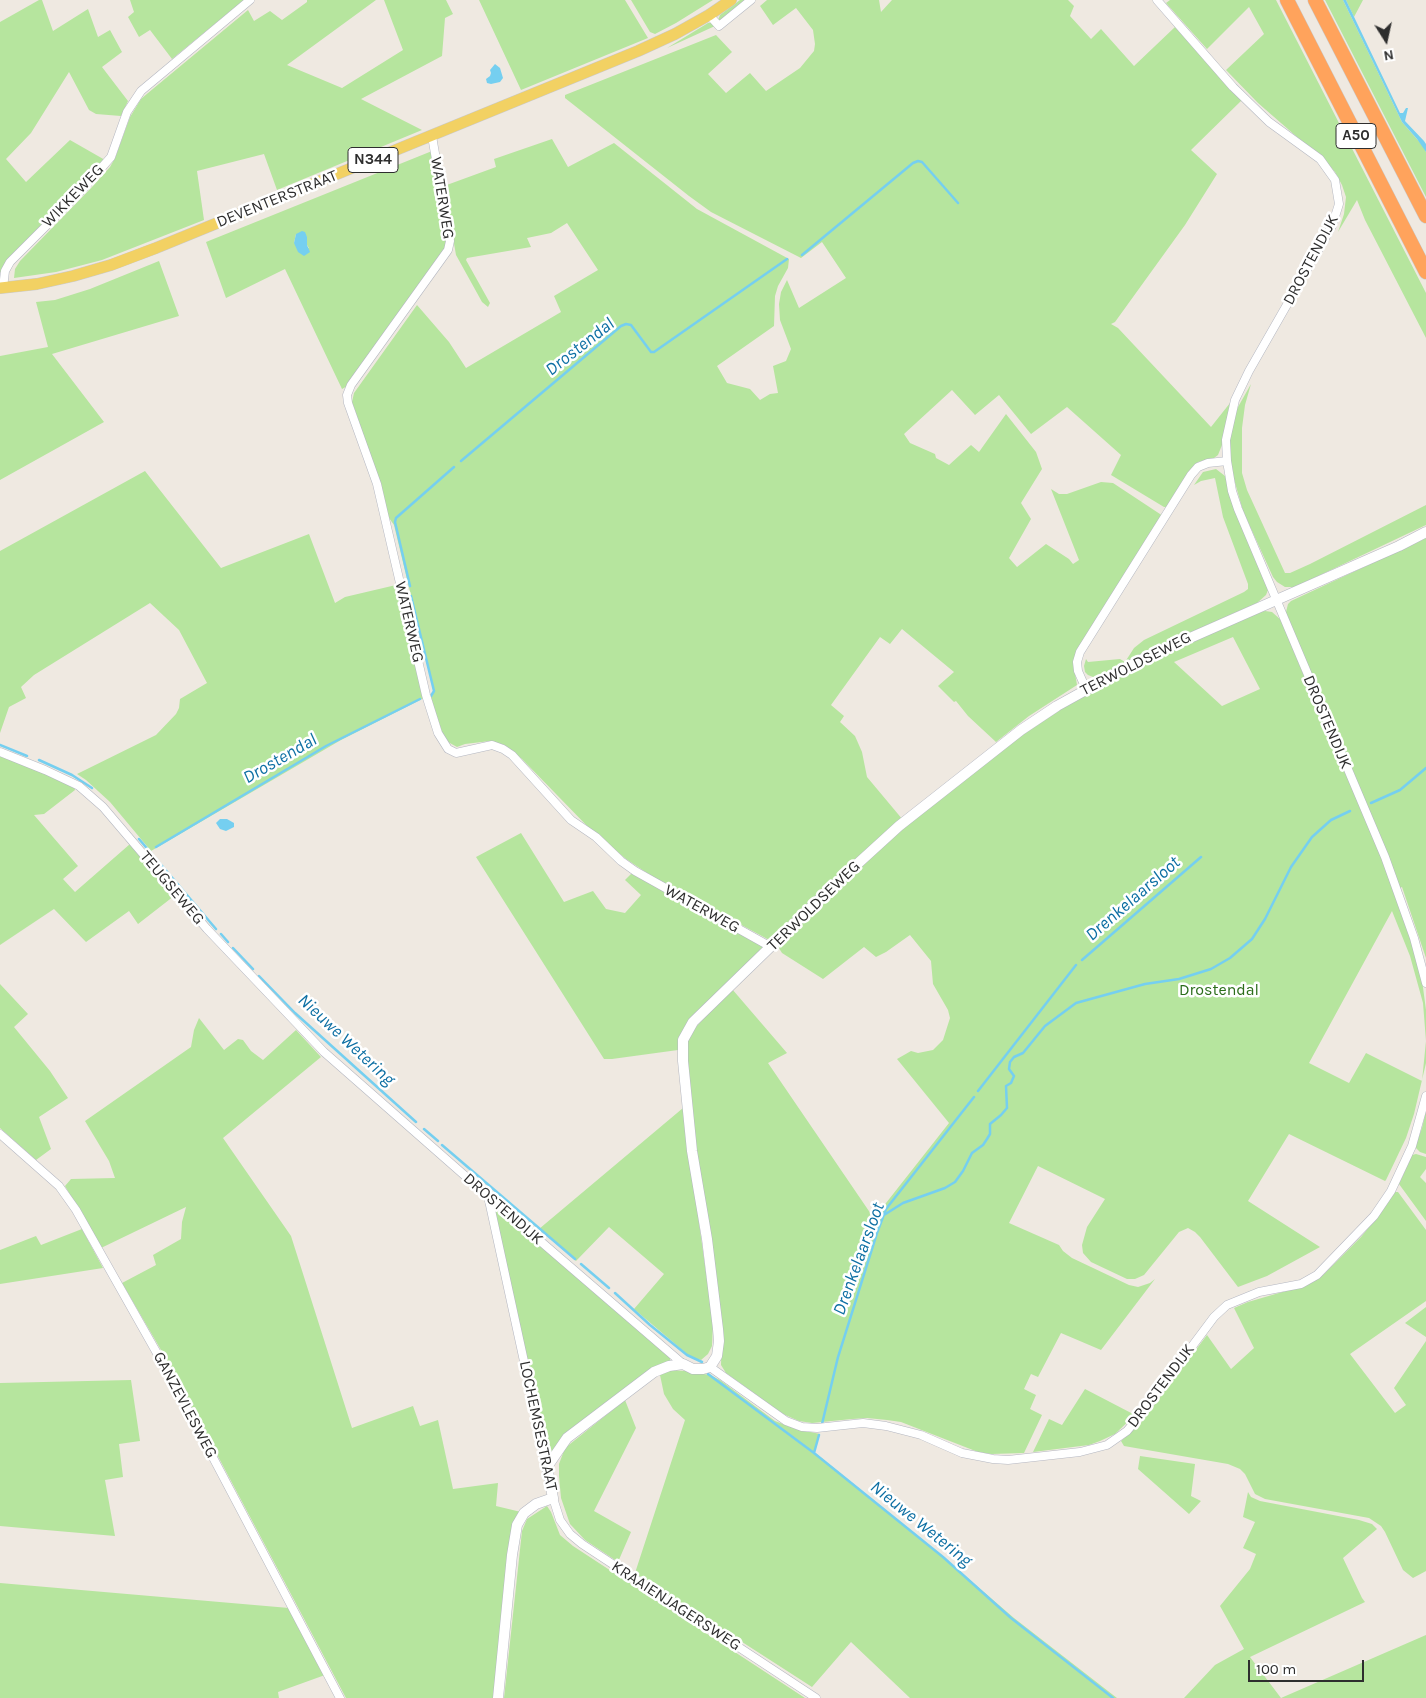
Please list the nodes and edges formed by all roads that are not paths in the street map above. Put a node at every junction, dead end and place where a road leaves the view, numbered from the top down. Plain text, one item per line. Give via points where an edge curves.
1 (250, 0) edge
2 (731, 0) edge
3 (751, 0) edge
4 (1157, 0) edge
5 (1287, 0) edge
6 (1315, 0) edge
7 (709, 15) junction
8 (432, 136) junction
9 (1426, 216) edge
10 (1426, 272) edge
11 (2, 288) edge
12 (1227, 461) junction
13 (1426, 532) edge
14 (1276, 600) junction
15 (1086, 689) junction
16 (0, 752) edge
17 (771, 947) junction
18 (1426, 983) edge
19 (324, 1052) joint
20 (1426, 1096) edge
21 (0, 1134) edge
22 (488, 1196) junction
23 (684, 1364) junction
24 (707, 1368) junction
25 (547, 1467) junction
26 (553, 1498) junction
27 (340, 1698) edge
28 (498, 1698) edge
29 (816, 1698) edge

1 - 11 street, WIKKEWEG via 141,90 126,112 110,157 10,262
2 - 7 main road, DEVENTERSTRAAT / N344
3 - 7 street via 718,26
4 - 12 street, DROSTENDIJK via 1233,87 1263,116 1320,159 1336,180 1338,190 1339,204 1332,226 1235,400 1226,440
5 - 10 highway, A50
6 - 9 highway, A50
7 - 8 main road, DEVENTERSTRAAT / N344 via 638,51
8 - 11 main road, DEVENTERSTRAAT / N344 via 111,265 38,284
8 - 17 street, WATERWEG via 450,241 448,250 347,395 377,484 426,695 438,733 448,749 456,753 492,745 503,749 571,820 628,866
12 - 14 street, DROSTENDIJK via 1238,509
12 - 15 street via 1208,463 1190,475 1077,662
13 - 14 street, TERWOLDSEWEG
14 - 15 street, TERWOLDSEWEG via 1140,660
14 - 18 street, DROSTENDIJK via 1385,857 1414,938
15 - 17 street, TERWOLDSEWEG via 1021,730 899,826
16 - 19 street, TEUGSEWEG via 79,786 103,807 207,929
17 - 24 street, TERWOLDSEWEG via 694,1022 683,1040 692,1151 718,1329 718,1351
19 - 22 street, DROSTENDIJK
20 - 24 street, DROSTENDIJK via 1412,1146 1391,1191 1374,1216 1317,1275 1301,1284 1259,1292 1228,1305 1214,1317 1144,1412 1127,1431 1107,1445 1080,1452 993,1460 962,1453 921,1435 886,1426 863,1423 802,1427 786,1421
21 - 27 street, GANZEVLESWEG via 59,1186 76,1210 171,1378
22 - 23 street, DROSTENDIJK
22 - 25 street, LOCHEMSESTRAAT
23 - 24 street via 693,1369
23 - 25 street via 654,1372 578,1429 567,1438
25 - 26 street, LOCHEMSESTRAAT
26 - 28 street, LOCHEMSESTRAAT via 536,1504 524,1513 517,1525
26 - 29 street, KRAAIENJAGERSWEG via 560,1520 582,1544

